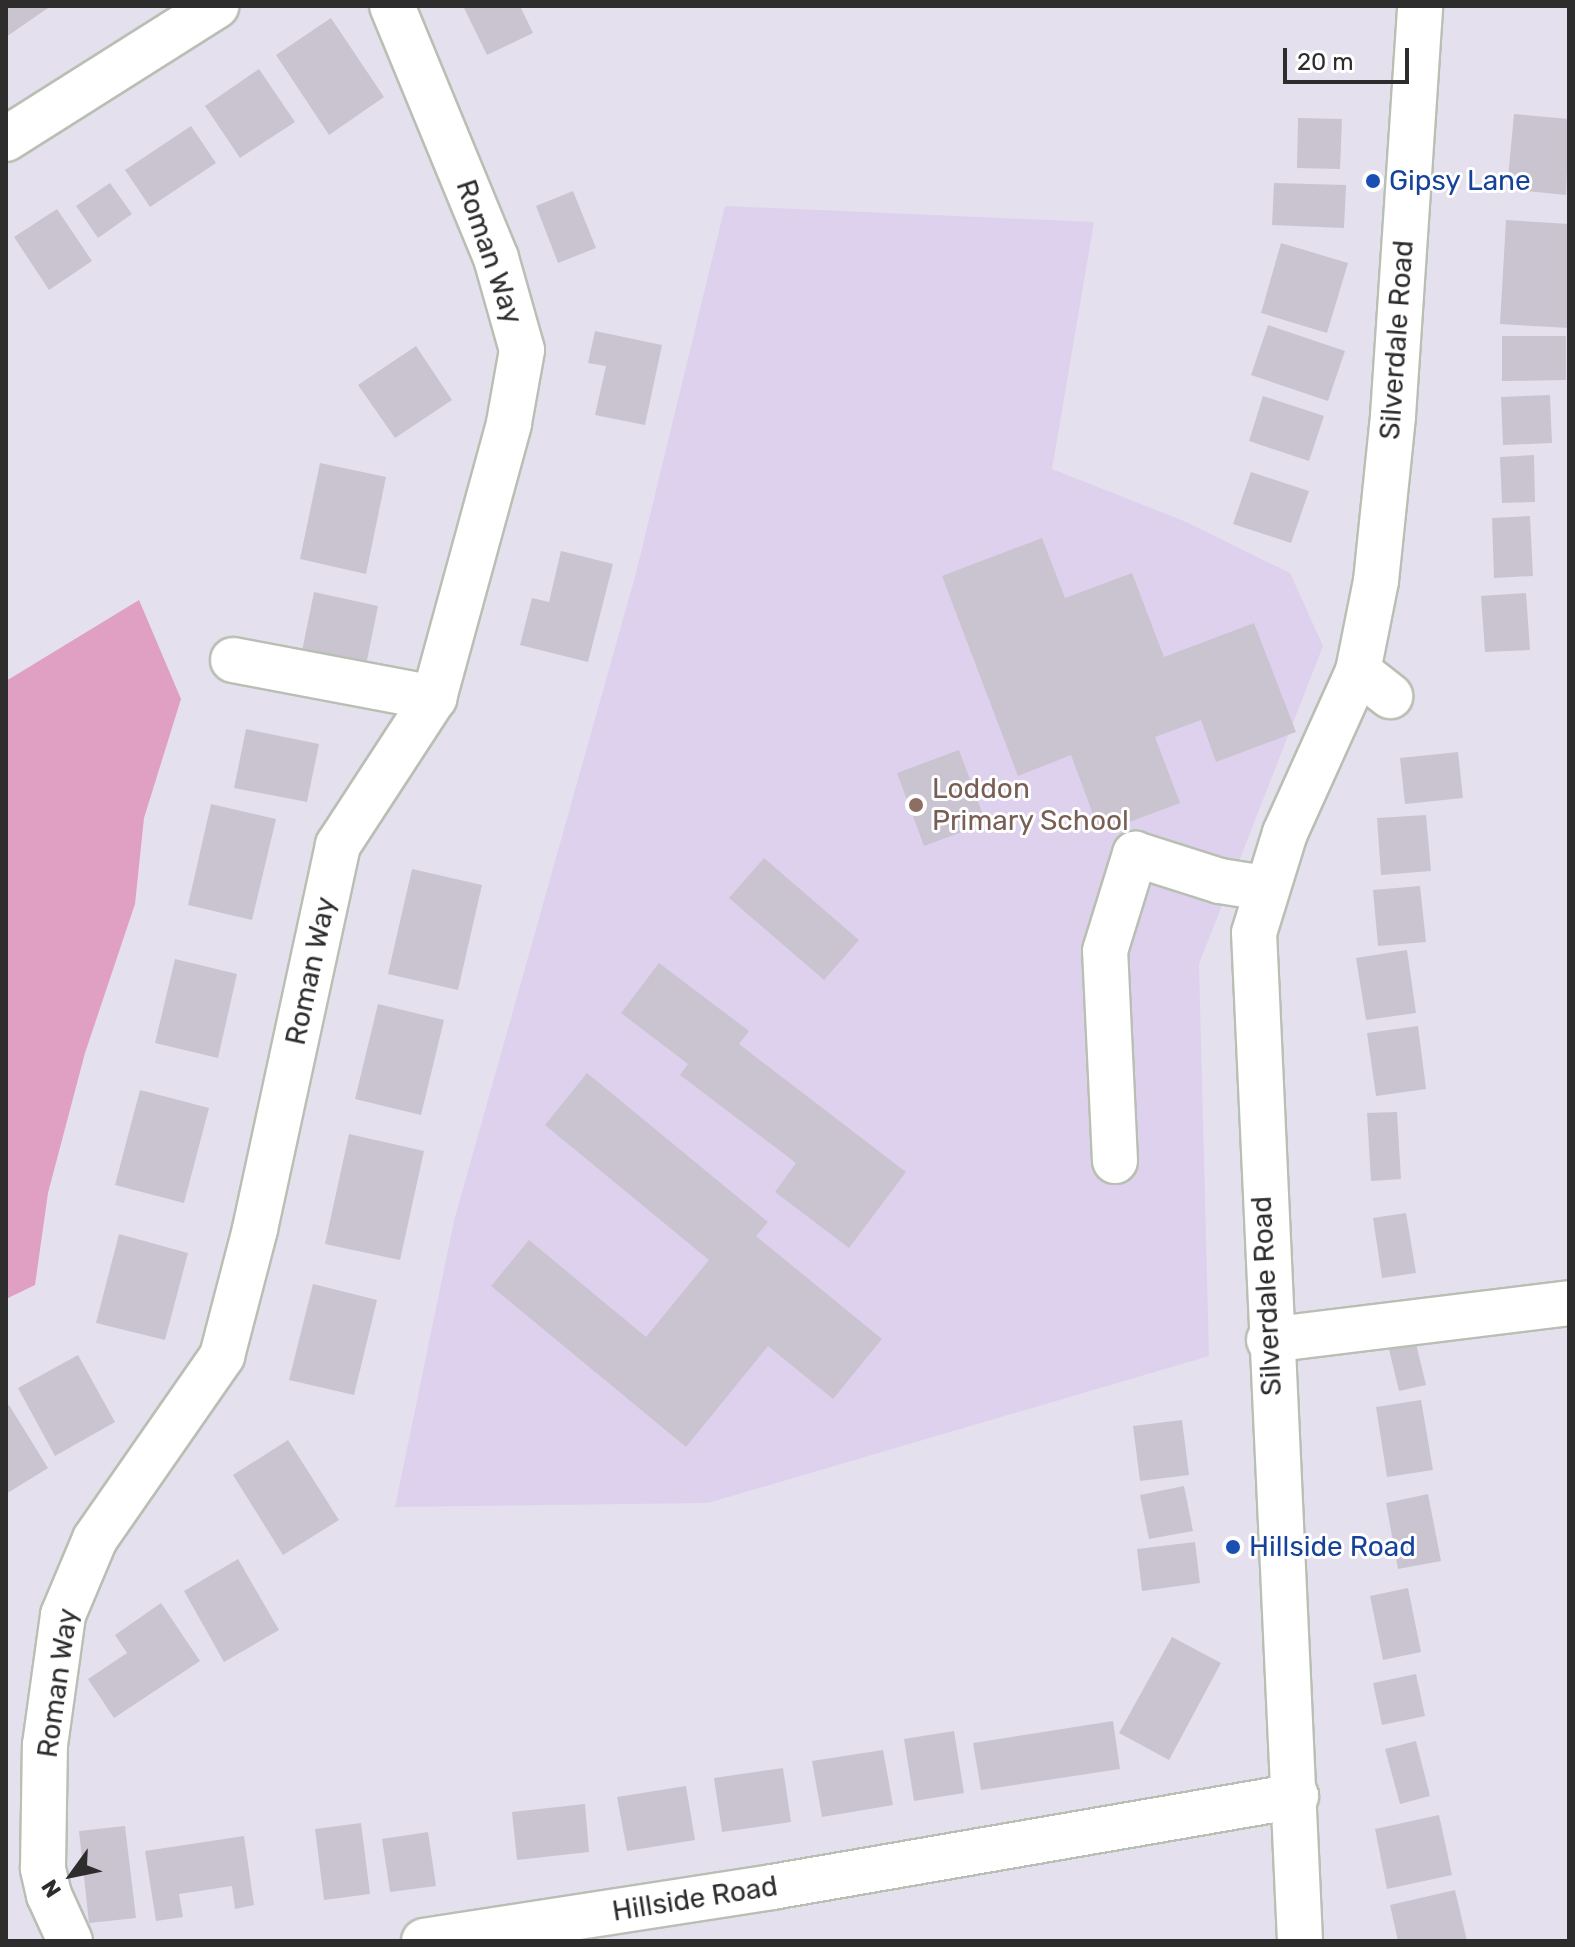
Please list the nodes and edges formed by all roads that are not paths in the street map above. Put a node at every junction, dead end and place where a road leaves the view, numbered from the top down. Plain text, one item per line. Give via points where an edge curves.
1 (216, 6) edge
2 (392, 6) edge
3 (1420, 6) edge
4 (6, 139) edge
5 (233, 660) dead end
6 (434, 698) junction
7 (1264, 888) junction
8 (1115, 1161) dead end
9 (1569, 1303) edge
10 (1269, 1340) junction
11 (1296, 1796) junction
12 (70, 1941) edge
13 (424, 1941) edge
14 (1300, 1941) edge

1 - 4 street
2 - 6 street, Roman Way via 496,258 522,350 509,423
3 - 7 street, Silverdale Road via 1393,416 1376,581 1374,684
5 - 6 street
6 - 12 street, Roman Way via 338,845 222,1356 95,1539 63,1615 45,1745 43,1868
7 - 8 street via 1220,881 1135,854 1105,951
7 - 10 street, Silverdale Road via 1254,933
9 - 10 street
10 - 11 street, Silverdale Road
11 - 13 street, Hillside Road
11 - 14 street, Silverdale Road

